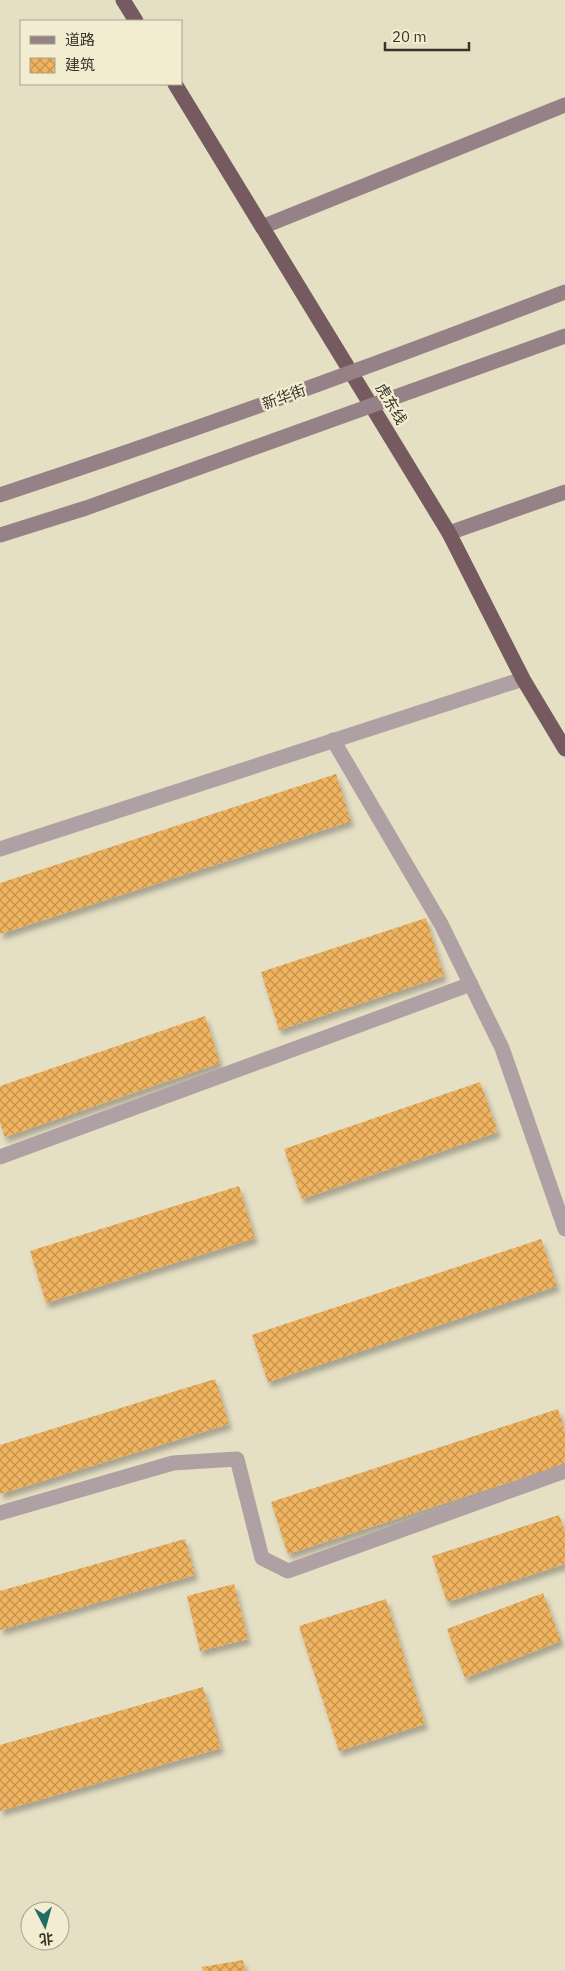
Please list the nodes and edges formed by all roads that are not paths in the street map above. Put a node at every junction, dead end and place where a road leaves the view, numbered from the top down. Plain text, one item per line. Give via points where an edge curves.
1 (123, 0) edge
2 (135, 20) edge
3 (176, 85) edge
4 (565, 105) edge
5 (262, 227) junction
6 (565, 292) edge
7 (565, 336) edge
8 (565, 492) edge
9 (0, 494) edge
10 (450, 533) junction
11 (0, 535) edge
12 (523, 679) junction
13 (333, 740) junction
14 (565, 749) edge
15 (0, 849) edge
16 (471, 984) junction
17 (0, 1157) edge
18 (565, 1229) edge
19 (565, 1471) edge
20 (0, 1513) edge

1 - 2 highway
3 - 5 highway, 虎东线
4 - 5 main road
5 - 10 highway, 虎东线
6 - 9 main road, 新华街, bridge via 135,450
7 - 11 main road, bridge via 86,508
8 - 10 main road
10 - 12 highway, 虎东线
12 - 13 lane
12 - 14 highway, 虎东线
13 - 15 lane
13 - 16 lane via 440,924
16 - 17 lane
16 - 18 lane via 502,1048
19 - 20 lane via 288,1571 262,1558 237,1458 173,1463

